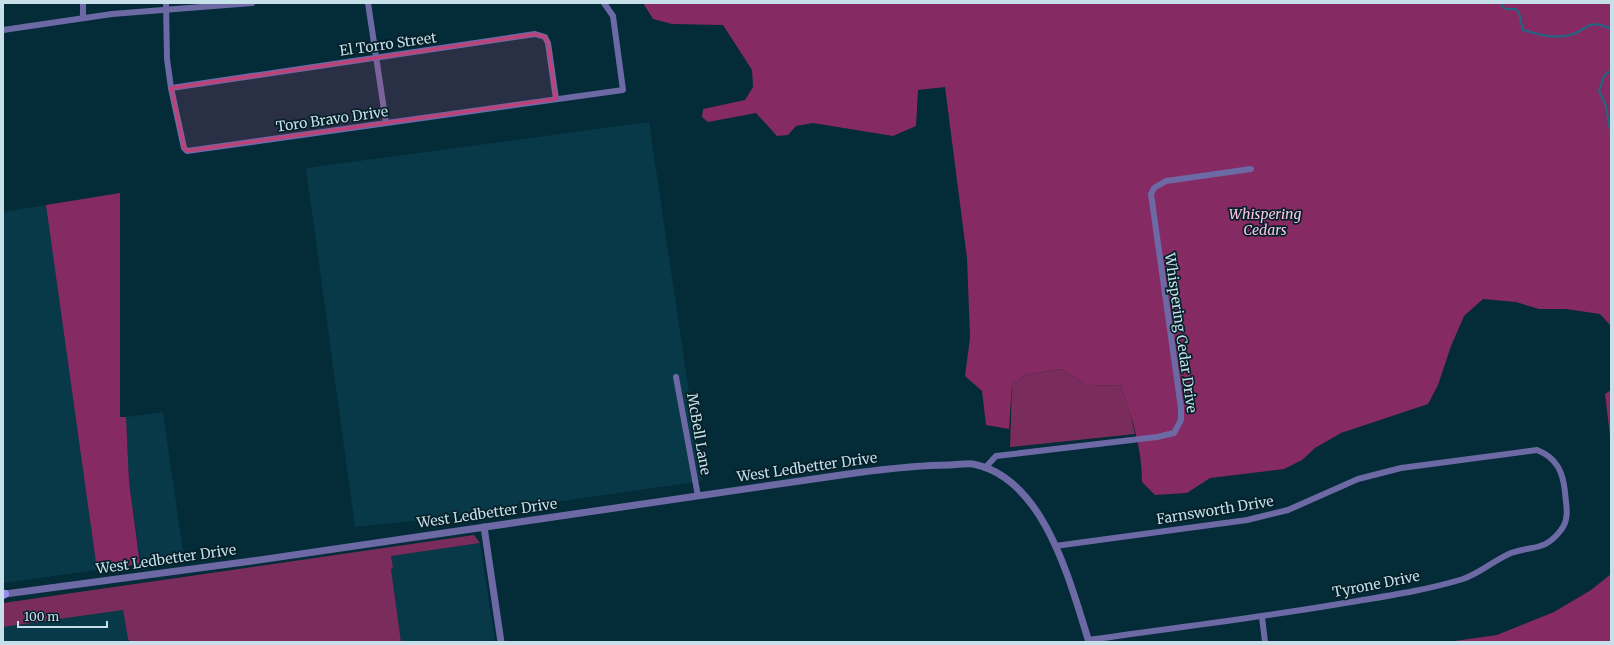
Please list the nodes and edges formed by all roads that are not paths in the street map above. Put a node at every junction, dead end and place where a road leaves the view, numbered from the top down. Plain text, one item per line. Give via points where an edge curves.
1 (83, 3) edge
2 (166, 3) edge
3 (252, 3) edge
4 (368, 3) edge
5 (604, 3) edge
6 (167, 10) junction
7 (83, 18) junction
8 (3, 30) edge
9 (376, 58) junction
10 (171, 88) junction
11 (556, 99) junction
12 (386, 123) junction
13 (1252, 169) dead end
14 (676, 377) dead end
15 (1537, 450) joint
16 (985, 468) junction
17 (698, 496) junction
18 (484, 527) junction
19 (1056, 546) junction
20 (4, 595) edge
21 (1262, 616) junction
22 (1089, 641) edge
23 (501, 642) edge
24 (1265, 642) edge

1 - 7 street
2 - 6 street, Toro Bravo Drive
3 - 6 street
4 - 9 street
5 - 11 street, Toro Bravo Drive via 613,16 623,90
6 - 7 street
6 - 10 street, Toro Bravo Drive via 167,59
7 - 8 street
9 - 10 street, El Torro Street
9 - 11 street, El Torro Street via 536,34 545,37 548,43
9 - 12 street
10 - 12 street, Toro Bravo Drive via 184,148 187,151
11 - 12 street, Toro Bravo Drive
13 - 16 street, Whispering Cedar Drive via 1166,181 1154,188 1151,194 1181,408 1181,420 1174,433 996,456
14 - 17 street, McBell Lane
15 - 19 street, Farnsworth Drive via 1401,468 1358,479 1288,510 1247,520
15 - 21 street, Tyrone Drive via 1552,458 1559,466 1563,475 1567,515 1563,528 1543,547 1512,553 1465,578 1444,584
16 - 17 street, West Ledbetter Drive via 973,464 882,469
16 - 19 street via 1017,486 1032,505
17 - 18 street, West Ledbetter Drive
18 - 20 street, West Ledbetter Drive
18 - 23 street
19 - 22 street
21 - 22 street, Tyrone Drive
21 - 24 street

